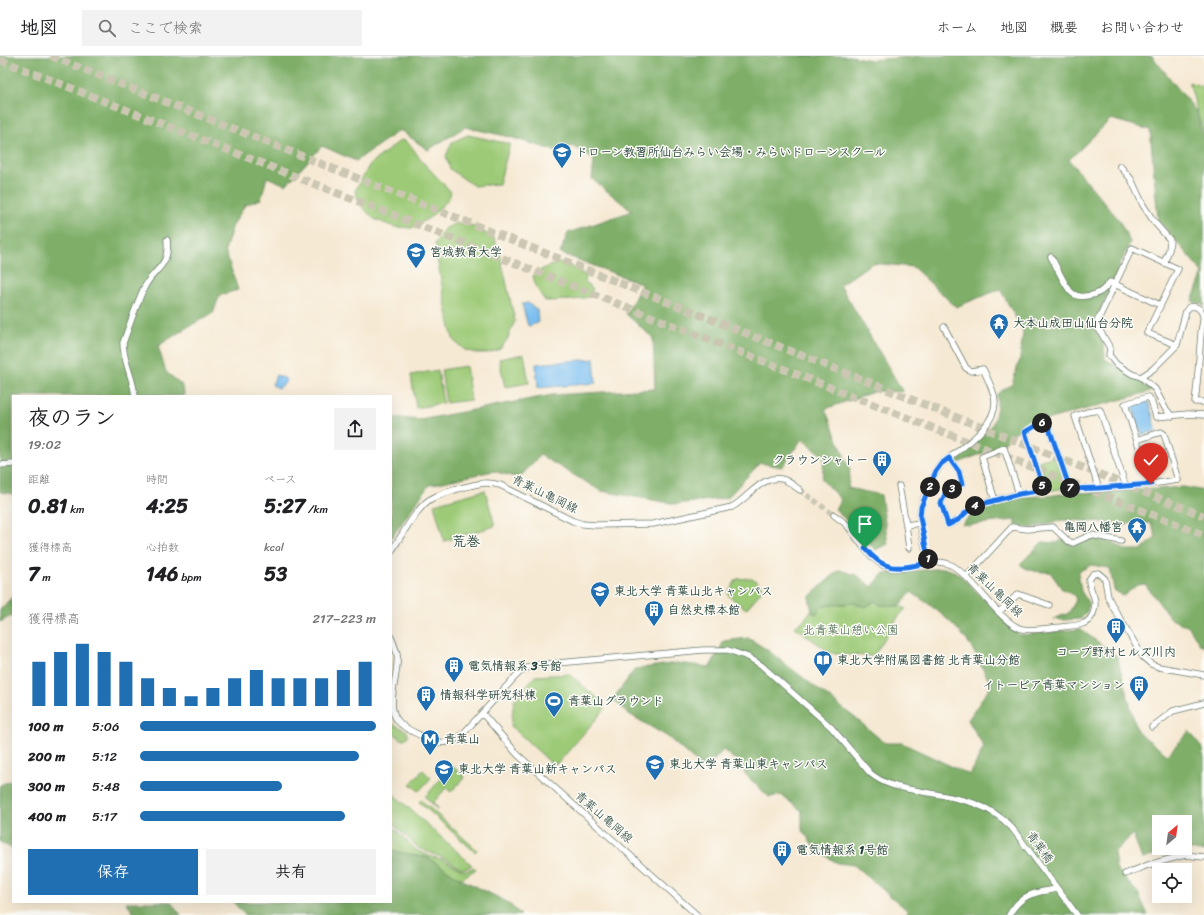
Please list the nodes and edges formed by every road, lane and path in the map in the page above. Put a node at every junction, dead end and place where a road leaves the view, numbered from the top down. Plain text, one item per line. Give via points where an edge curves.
1 (1120, 166) dead end
2 (167, 240) dead end
3 (1051, 257) dead end
4 (1164, 263) junction
5 (1114, 285) junction
6 (1160, 305) junction
7 (944, 327) dead end
8 (1177, 345) junction
9 (1141, 377) junction
10 (135, 395) edge
11 (1204, 402) edge
12 (1204, 415) edge
13 (1172, 416) junction
14 (1137, 440) junction
15 (949, 458) junction
16 (12, 464) edge
17 (0, 465) edge
18 (1151, 484) junction
19 (898, 486) dead end
20 (1126, 487) junction
21 (1099, 488) junction
22 (800, 490) tunnel mouth
23 (1019, 494) junction
24 (995, 501) junction
25 (834, 515) tunnel mouth
26 (921, 523) junction
27 (906, 524) junction
28 (1121, 542) dead end
29 (909, 548) dead end
30 (392, 551) edge
31 (929, 563) junction
32 (967, 576) junction
33 (1049, 605) dead end
34 (999, 612) junction
35 (392, 640) edge
36 (1204, 675) edge
37 (1204, 703) edge
38 (392, 707) edge
39 (392, 707) edge
40 (482, 713) junction
41 (1152, 727) dead end
42 (1204, 857) edge
43 (1125, 874) dead end
44 (1057, 890) junction
45 (697, 915) edge
46 (1009, 915) edge
47 (1078, 915) edge

1 - 4 street via 1131,179 1155,223 1170,240
2 - 10 street via 165,261 144,286 123,343
3 - 5 street via 1070,292 1076,296 1095,295 1102,292 1110,282
4 - 5 street via 1132,248
4 - 6 street via 1178,269
5 - 6 street
5 - 9 street via 1096,324 1110,348 1109,355 1116,364
6 - 8 street via 1147,333
7 - 15 street via 966,368 971,371 983,369 994,395 989,423
8 - 9 street
8 - 11 street via 1187,308 1199,308 1204,317 1195,402
9 - 13 street via 1155,389
12 - 13 street
13 - 14 street via 1156,417 1152,400 1148,397 1126,404
14 - 18 street
14 - 18 street via 1161,432 1164,434 1178,480
15 - 24 street via 959,472 962,484 946,492 941,503 948,525 970,509
15 - 26 street via 936,471 921,507
16 - 17 street
18 - 20 street
19 - 27 street
20 - 21 street
20 - 21 street via 1100,410 1075,416
21 - 23 street via 1070,489 1047,422 1025,432 1044,490
22 - 30 street, 青葉山亀岡線 via 785,480 770,479 732,507 653,524 595,525 573,521 500,485 480,483 428,501
23 - 24 street
23 - 24 street via 1004,448 982,456
25 - 31 street, 青葉山亀岡線 via 874,558 884,565 901,568
26 - 27 street
26 - 31 street
27 - 29 street
28 - 32 street via 1091,535 1073,543 1053,527 1012,527
31 - 32 street, 青葉山亀岡線 via 948,564
32 - 34 street, 青葉山亀岡線
33 - 34 street via 1018,594
34 - 36 street, 青葉山亀岡線 via 1012,625 1021,628 1082,624 1090,619 1095,608 1096,603 1089,580 1093,574 1098,573 1105,579 1108,597 1142,657 1159,667
35 - 38 street via 397,654
37 - 41 street via 1173,711
39 - 40 street via 394,717 408,729 434,742 448,743 462,736
40 - 44 street, 青葉橋 via 522,670 535,665 695,650 728,650 761,666 831,727 877,779 898,787 981,805 1000,815
40 - 45 street, 青葉山亀岡線 via 521,758
42 - 43 street via 1185,855
44 - 46 street via 1031,894 1023,898
44 - 47 street, 青葉橋

